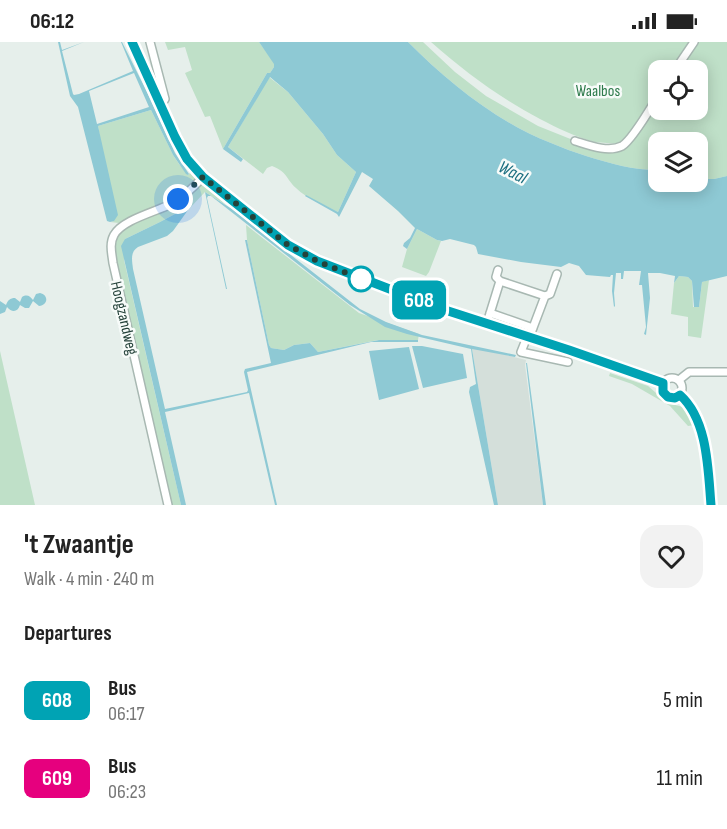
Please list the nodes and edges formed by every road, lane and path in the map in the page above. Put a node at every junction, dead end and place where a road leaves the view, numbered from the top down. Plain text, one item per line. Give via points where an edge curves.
1 (132, 42) edge
2 (150, 42) edge
3 (694, 42) edge
4 (682, 60) edge
5 (161, 105) junction
6 (648, 111) edge
7 (575, 141) dead end
8 (203, 177) junction
9 (498, 270) dead end
10 (557, 274) dead end
11 (500, 281) junction
12 (545, 296) junction
13 (490, 313) junction
14 (487, 323) junction
15 (533, 328) junction
16 (528, 337) junction
17 (557, 346) junction
18 (554, 359) junction
19 (568, 362) dead end
20 (727, 372) edge
21 (674, 376) junction
22 (663, 383) junction
23 (680, 395) junction
24 (168, 505) edge
25 (711, 505) edge

1 - 5 street
2 - 5 street via 165,99
3 - 4 street
5 - 8 street via 182,151
6 - 7 street via 623,145 605,148
8 - 14 street via 298,251 386,292
8 - 24 street, Hoogzandweg via 173,202 118,230 111,246
9 - 11 street via 496,277
10 - 12 street via 550,294
11 - 12 street
11 - 13 street
12 - 15 street
13 - 14 street
13 - 15 street
14 - 16 street
15 - 16 street
16 - 17 street
16 - 18 street via 521,352
17 - 18 street
17 - 22 street via 609,368
18 - 19 street
20 - 21 street
21 - 22 street
21 - 23 street via 683,387
22 - 23 street via 662,390 667,396
23 - 25 street via 699,424

